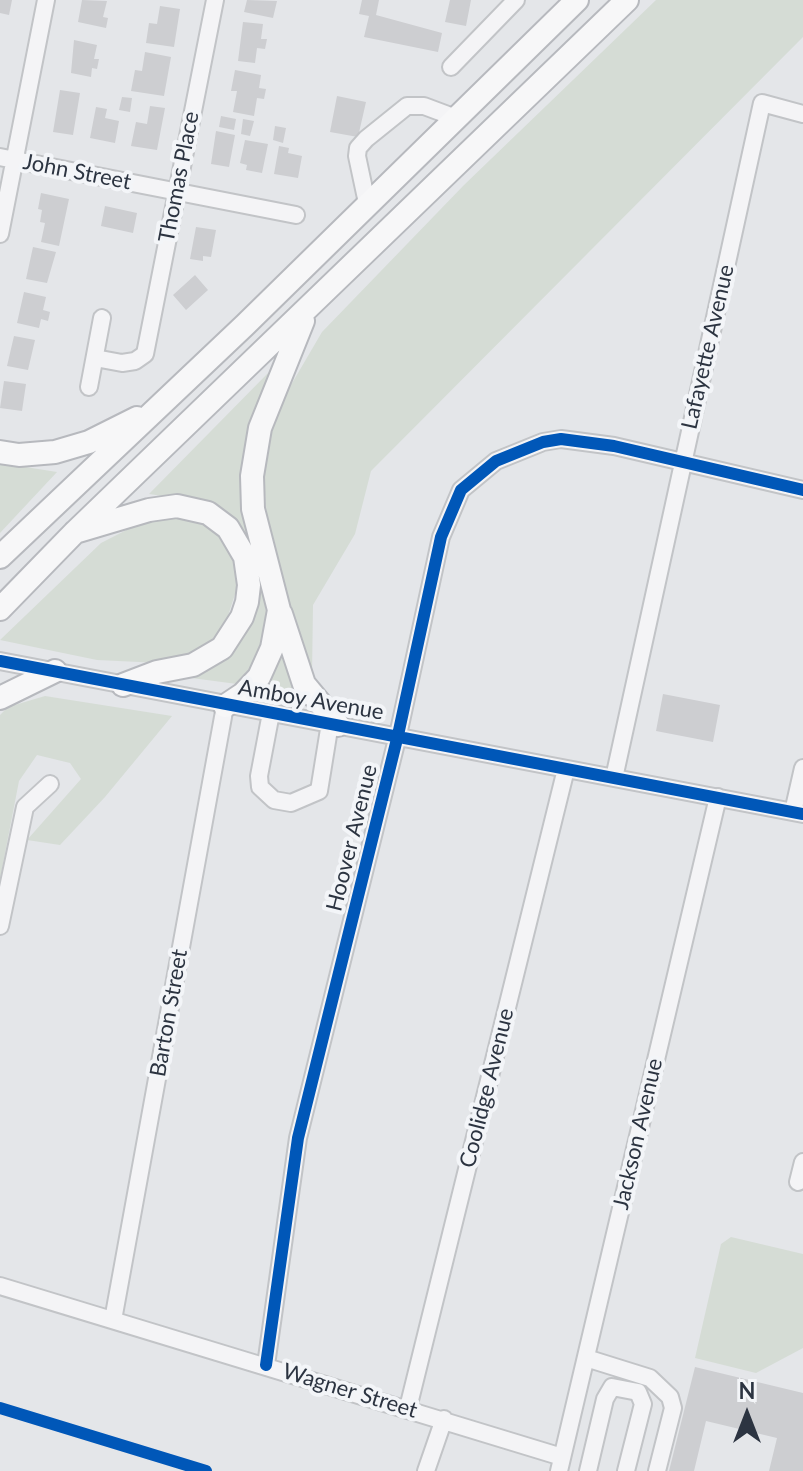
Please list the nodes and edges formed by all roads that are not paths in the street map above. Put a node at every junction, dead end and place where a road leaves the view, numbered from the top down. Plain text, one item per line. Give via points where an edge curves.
1 (46, 0) edge
2 (215, 0) edge
3 (516, 0) edge
4 (577, 0) edge
5 (627, 0) edge
6 (451, 67) dead end
7 (803, 114) edge
8 (456, 118) junction
9 (8, 159) edge
10 (176, 191) junction
11 (367, 203) junction
12 (296, 215) dead end
13 (0, 234) edge
14 (309, 309) junction
15 (102, 318) dead end
16 (95, 358) junction
17 (89, 387) dead end
18 (159, 406) junction
19 (0, 452) edge
20 (683, 461) junction
21 (803, 490) edge
22 (74, 533) junction
23 (0, 557) edge
24 (0, 609) edge
25 (279, 610) junction
26 (0, 661) edge
27 (55, 671) junction
28 (123, 685) junction
29 (0, 698) edge
30 (225, 706) junction
31 (271, 713) junction
32 (334, 724) junction
33 (398, 735) junction
34 (803, 768) edge
35 (566, 769) junction
36 (614, 778) junction
37 (50, 784) dead end
38 (718, 797) junction
39 (798, 813) edge
40 (0, 926) edge
41 (803, 1162) edge
42 (798, 1182) dead end
43 (0, 1286) edge
44 (113, 1320) junction
45 (586, 1358) junction
46 (266, 1365) junction
47 (638, 1374) junction
48 (632, 1391) junction
49 (408, 1408) junction
50 (444, 1419) junction
51 (560, 1464) edge
52 (426, 1471) edge
53 (588, 1471) edge
54 (626, 1471) edge
55 (657, 1471) edge

1 - 9 street
2 - 10 street, Thomas Place
3 - 6 street
4 - 8 highway
5 - 14 highway
7 - 20 street, Lafayette Avenue via 762,103
8 - 11 highway
8 - 11 street via 424,106 407,106 358,148
9 - 10 street, John Street
9 - 13 street
10 - 12 street, John Street
10 - 16 street, Thomas Place via 145,354 122,363
11 - 18 highway
14 - 22 highway
14 - 25 highway via 264,413 252,476 253,509
15 - 16 street
16 - 17 street
18 - 19 highway via 89,442 55,452
18 - 23 highway
20 - 21 street, Hoover Avenue
20 - 33 street, Hoover Avenue via 561,439 496,461 461,490 441,537
20 - 36 street, Lafayette Avenue
22 - 24 highway
22 - 28 highway via 177,506 208,513 228,528 245,557 247,602 222,648 193,665
25 - 30 highway via 272,648 259,677
25 - 32 highway via 304,684
26 - 27 street, Amboy Avenue
27 - 28 street, Amboy Avenue
27 - 29 highway
28 - 30 street, Amboy Avenue
30 - 31 street, Amboy Avenue
30 - 44 street, Barton Street
31 - 32 street, Amboy Avenue
31 - 32 street via 260,787 274,800 291,803 319,791
32 - 33 street, Amboy Avenue
33 - 35 street, Amboy Avenue
33 - 46 street, Hoover Avenue via 298,1138
34 - 39 street
35 - 36 street, Amboy Avenue
35 - 49 street, Coolidge Avenue
36 - 38 street, Amboy Avenue
37 - 40 street via 25,807
38 - 39 street, Amboy Avenue
38 - 45 street, Jackson Avenue
41 - 42 street
43 - 44 street, Wagner Street
44 - 46 street, Wagner Street
45 - 47 street
45 - 51 street, Jackson Avenue
46 - 49 street, Wagner Street
47 - 48 street
47 - 55 street via 658,1382 673,1408
48 - 53 street via 612,1387 605,1399
48 - 54 street via 643,1404
49 - 50 street, Wagner Street
50 - 51 street, Wagner Street
50 - 52 street

